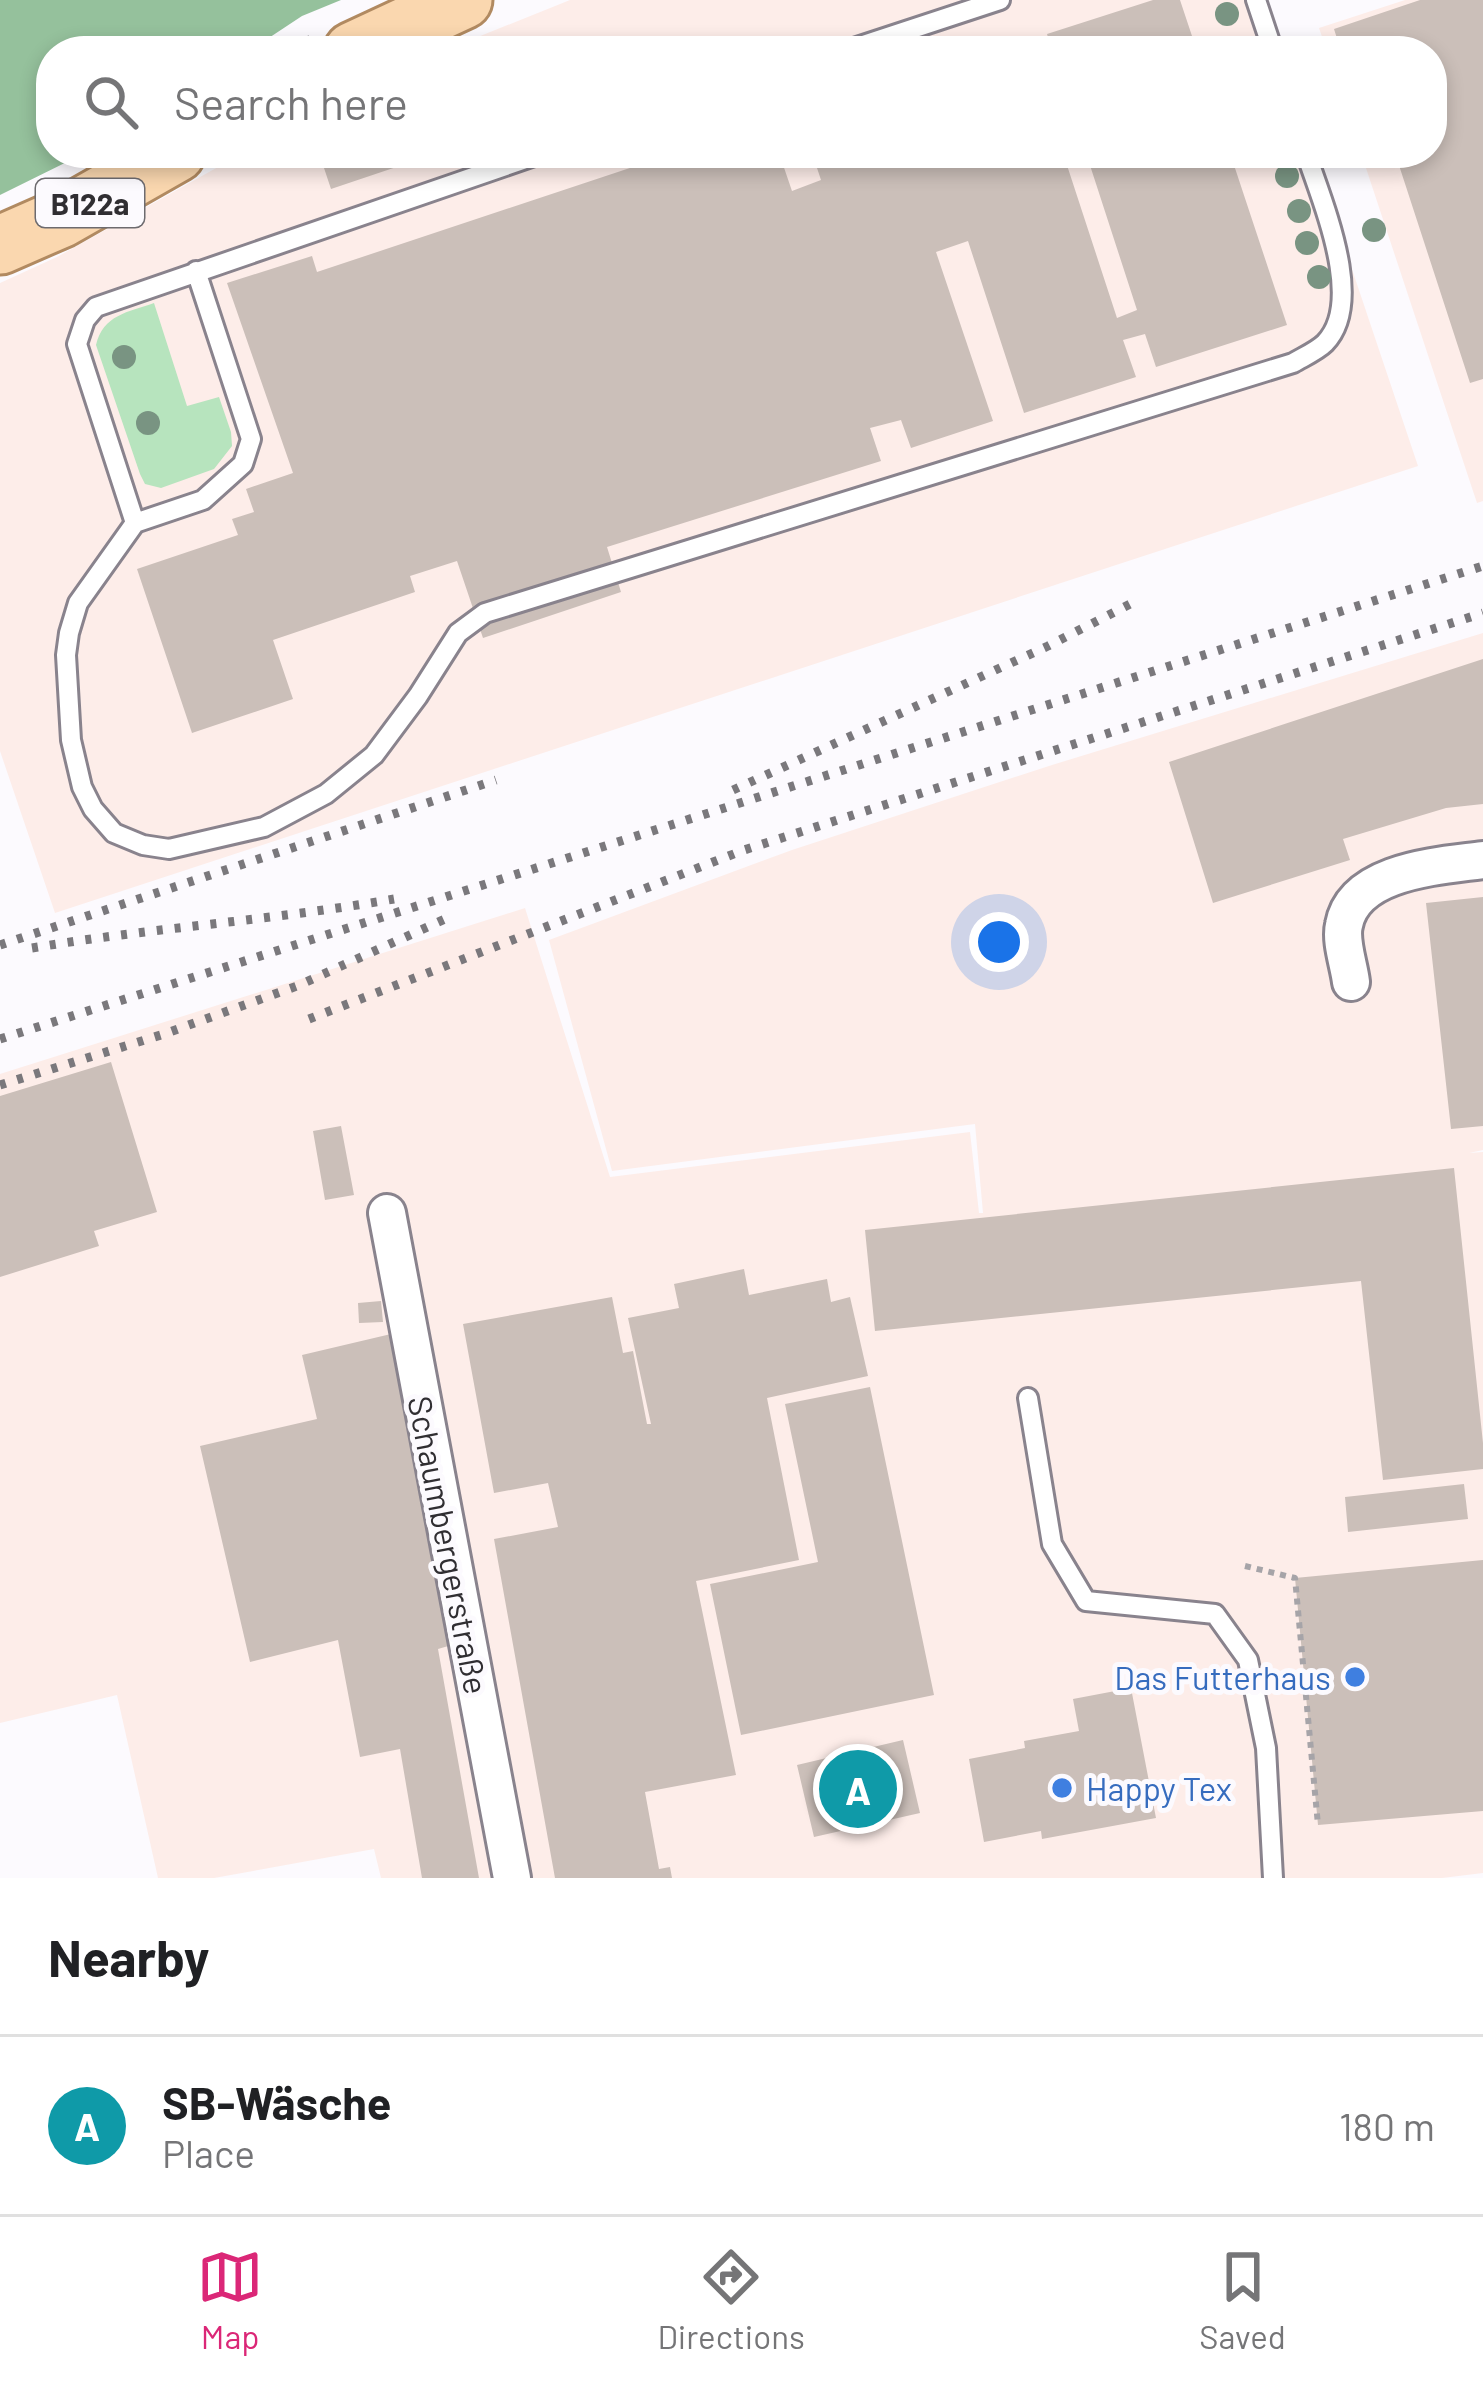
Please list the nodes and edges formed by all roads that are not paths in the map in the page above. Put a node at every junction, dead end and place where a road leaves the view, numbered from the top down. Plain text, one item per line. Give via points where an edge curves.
1 (463, 0) edge
2 (1000, 0) edge
3 (1256, 0) edge
4 (385, 36) edge
5 (891, 36) edge
6 (1268, 36) edge
7 (150, 168) edge
8 (499, 168) edge
9 (1311, 168) edge
10 (0, 245) edge
11 (196, 271) junction
12 (135, 523) junction
13 (1483, 860) edge
14 (1351, 982) dead end
15 (387, 1213) dead end
16 (1028, 1398) dead end
17 (512, 1878) edge
18 (1273, 1878) edge

1 - 4 main road
2 - 5 lane
3 - 6 lane
7 - 10 main road, B122a
8 - 11 lane
9 - 12 lane via 1340,260 1342,308 1327,341 1293,363 485,613 458,633 374,755 326,794 264,827 169,849 143,845 114,833 82,787 71,740 69,633 78,603
11 - 12 lane via 251,439 248,453 203,500
11 - 12 lane via 96,307 76,344
13 - 14 street via 1420,869 1359,897 1343,928
15 - 17 street, Schaumbergerstraße
16 - 18 lane via 1052,1544 1086,1601 1215,1614 1248,1660 1266,1748

